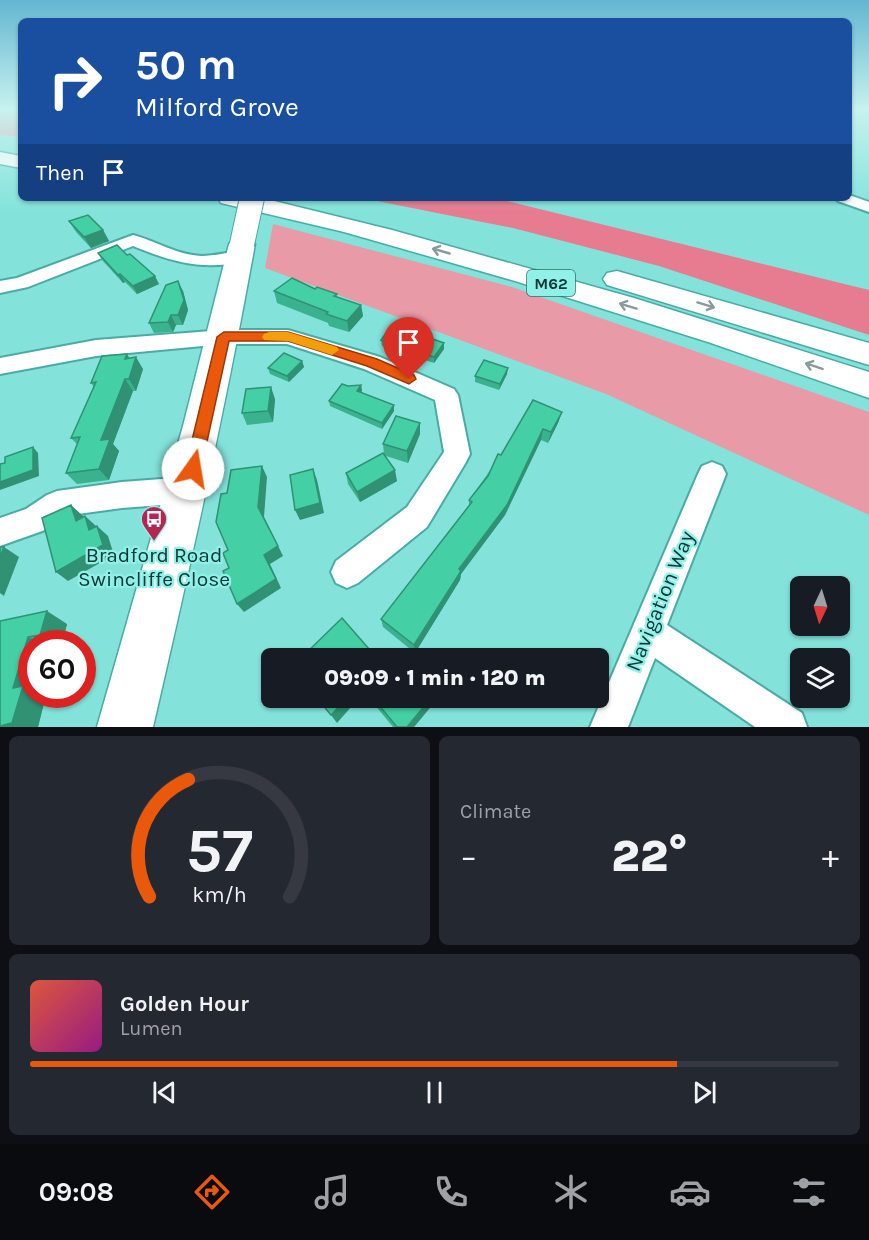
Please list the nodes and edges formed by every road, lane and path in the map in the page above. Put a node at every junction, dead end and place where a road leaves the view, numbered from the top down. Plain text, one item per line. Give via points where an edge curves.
1 (0, 158) edge
2 (18, 161) edge
3 (241, 201) edge
4 (251, 201) edge
5 (317, 201) edge
6 (852, 201) edge
7 (869, 207) edge
8 (240, 250) junction
9 (0, 287) edge
10 (224, 337) junction
11 (869, 354) edge
12 (0, 366) edge
13 (869, 385) edge
14 (712, 474) dead end
15 (188, 490) junction
16 (0, 532) edge
17 (347, 572) dead end
18 (646, 632) junction
19 (124, 727) edge
20 (609, 727) edge
21 (788, 727) edge

1 - 2 main road
13 -> 3 main road, M62 via 538,279
4 - 8 main road, bridge
5 -> 11 main road, M62 via 548,259
6 - 7 street
8 - 9 street via 202,261 173,256 133,240 21,283
8 - 10 main road
10 - 12 street via 96,348
10 - 15 main road
10 - 17 street via 288,337 372,363 446,395 457,454 417,517
14 - 18 street, Navigation Way
15 - 16 street via 57,504 35,520
15 - 19 main road
18 - 20 street, Navigation Way
18 - 21 street

